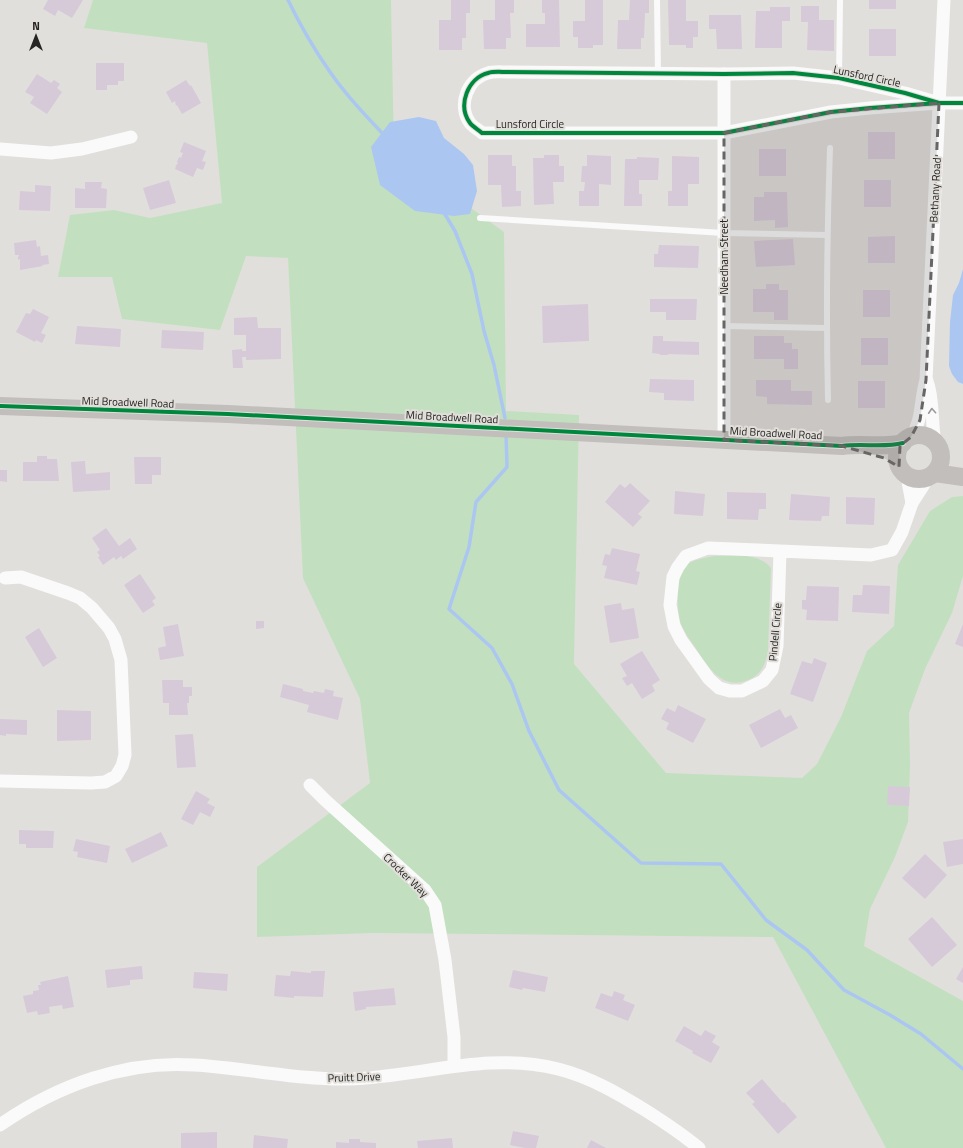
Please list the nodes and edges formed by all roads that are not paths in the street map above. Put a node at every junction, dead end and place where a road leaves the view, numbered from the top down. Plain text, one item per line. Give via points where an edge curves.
1 (657, 0) edge
2 (840, 0) edge
3 (944, 0) edge
4 (658, 74) junction
5 (724, 74) junction
6 (839, 78) junction
7 (939, 103) junction
8 (963, 103) edge
9 (724, 133) junction
10 (131, 137) dead end
11 (830, 148) dead end
12 (0, 149) edge
13 (480, 218) dead end
14 (724, 234) junction
15 (827, 235) junction
16 (724, 326) junction
17 (826, 328) junction
18 (926, 380) junction
19 (828, 400) dead end
20 (0, 406) edge
21 (724, 440) junction
22 (907, 440) junction
23 (842, 446) junction
24 (938, 448) junction
25 (963, 469) edge
26 (903, 472) junction
27 (932, 475) junction
28 (963, 477) edge
29 (912, 503) junction
30 (780, 551) junction
31 (5, 578) dead end
32 (0, 781) edge
33 (310, 785) dead end
34 (454, 1066) junction
35 (0, 1125) edge
36 (699, 1148) edge

1 - 4 lane
2 - 6 lane
3 - 7 street, Bethany Road
4 - 5 street, Lunsford Circle
4 - 9 street, Lunsford Circle via 488,73 477,78 465,94 465,109 470,123 482,133
5 - 6 street, Lunsford Circle via 793,73
5 - 9 street, Needham Street
6 - 7 street, Lunsford Circle
7 - 8 street
7 - 9 street, Lunsford Circle via 831,112
7 - 18 street, Bethany Road
9 - 14 street, Needham Street
10 - 12 street via 51,154
11 - 15 lane
13 - 14 lane
14 - 15 lane
14 - 16 street, Needham Street
15 - 17 lane
16 - 17 lane
16 - 21 street, Needham Street
17 - 19 lane
18 - 22 street, Bethany Road via 921,399 920,420 916,430
24 -> 18 street, Bethany Road via 932,427 930,390
20 - 21 street, Mid Broadwell Road via 228,414
21 - 23 street, Mid Broadwell Road
22 - 23 street, Mid Broadwell Road via 885,446
22 - 24 street via 918,435 925,436
22 - 26 street via 897,453 897,460
23 - 26 street, Mid Broadwell Road via 894,462
24 - 25 street
24 - 27 street via 940,465
26 - 27 street via 917,480
26 - 29 street, Pindell Circle
27 - 28 street
27 - 29 street, Pindell Circle
29 - 30 street, Pindell Circle via 902,532 892,550 871,555
30 - 30 street, Pindell Circle via 708,548 686,556 673,577 670,605 674,626 680,640 709,680 719,688 742,691 762,681 772,670 776,646
31 - 32 street via 21,577 80,598 108,628 121,660 125,755 120,772 105,782
33 - 34 street, Crocker Way via 425,890 435,904 454,1036
34 - 35 street, Pruitt Drive via 391,1076 348,1079 193,1065 154,1066 125,1070 84,1081 41,1100
34 - 36 street, Pruitt Drive via 490,1062 522,1063 558,1069 582,1077 618,1093

